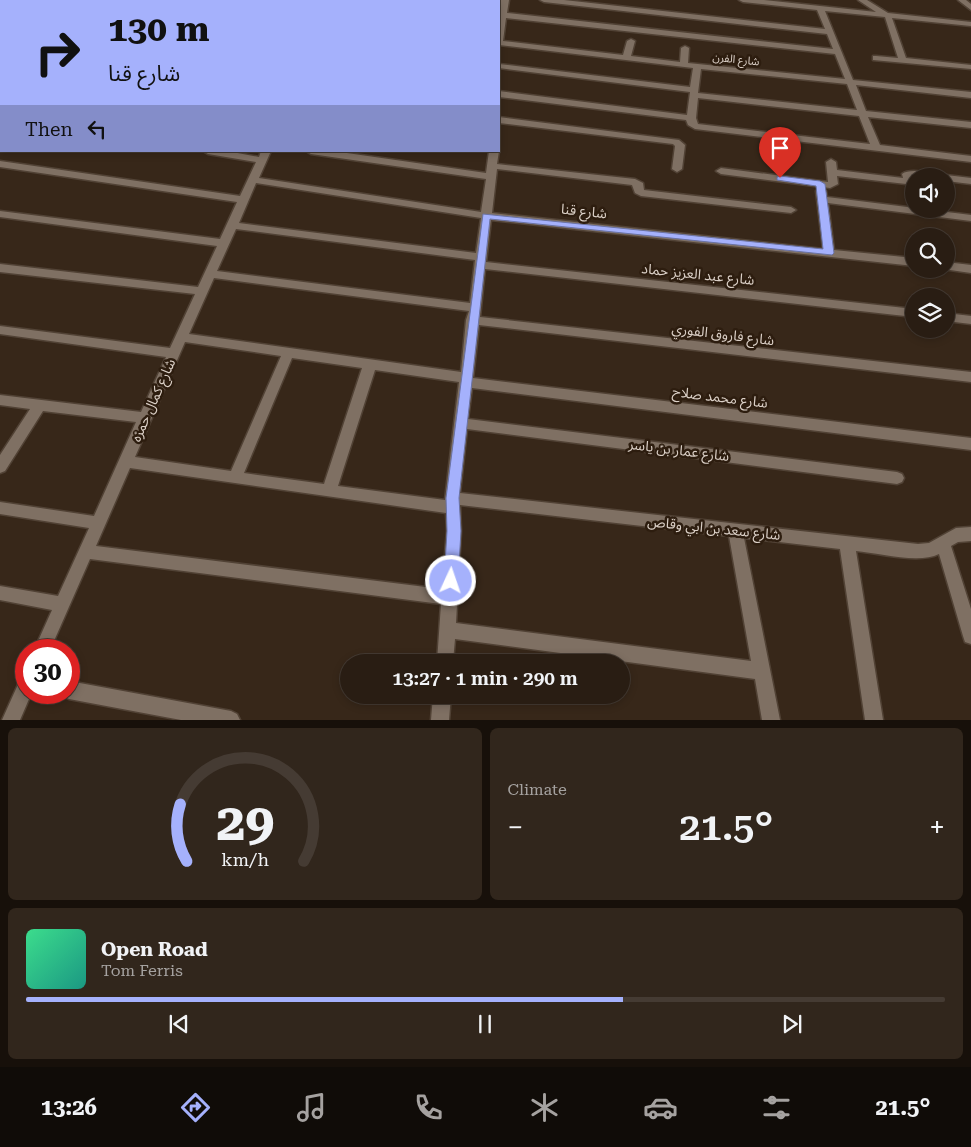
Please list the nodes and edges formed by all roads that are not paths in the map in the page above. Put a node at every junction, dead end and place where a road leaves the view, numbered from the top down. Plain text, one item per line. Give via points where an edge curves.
1 (506, 0) edge
2 (544, 0) edge
3 (743, 0) edge
4 (862, 0) edge
5 (962, 0) edge
6 (820, 8) junction
7 (971, 8) edge
8 (888, 16) junction
9 (501, 18) edge
10 (971, 24) edge
11 (831, 32) junction
12 (631, 41) dead end
13 (500, 42) edge
14 (685, 48) dead end
15 (838, 52) junction
16 (626, 58) junction
17 (876, 58) dead end
18 (903, 61) junction
19 (684, 65) junction
20 (500, 66) edge
21 (697, 66) junction
22 (971, 67) edge
23 (849, 82) junction
24 (694, 93) junction
25 (500, 94) edge
26 (971, 95) edge
27 (863, 113) junction
28 (691, 118) junction
29 (500, 120) edge
30 (971, 125) edge
31 (877, 148) junction
32 (219, 152) edge
33 (320, 152) edge
34 (494, 152) edge
35 (264, 156) edge
36 (971, 160) edge
37 (0, 164) edge
38 (677, 168) dead end
39 (491, 171) junction
40 (721, 171) dead end
41 (955, 179) edge
42 (252, 180) junction
43 (905, 181) edge
44 (971, 182) edge
45 (820, 184) junction
46 (822, 199) junction
47 (243, 200) junction
48 (791, 210) dead end
49 (0, 214) edge
50 (486, 216) junction
51 (971, 218) edge
52 (232, 225) junction
53 (224, 243) junction
54 (829, 253) junction
55 (480, 261) junction
56 (905, 261) edge
57 (955, 267) edge
58 (0, 268) edge
59 (971, 268) edge
60 (210, 274) junction
61 (202, 291) junction
62 (905, 312) edge
63 (473, 314) junction
64 (955, 318) edge
65 (971, 320) edge
66 (0, 330) edge
67 (181, 337) junction
68 (288, 352) junction
69 (174, 353) junction
70 (370, 364) junction
71 (971, 377) edge
72 (466, 380) junction
73 (0, 400) edge
74 (39, 406) junction
75 (145, 418) junction
76 (461, 423) junction
77 (971, 444) edge
78 (126, 462) junction
79 (0, 467) edge
80 (235, 477) junction
81 (897, 478) dead end
82 (329, 490) junction
83 (453, 503) junction
84 (0, 508) edge
85 (99, 523) junction
86 (735, 530) junction
87 (971, 534) edge
88 (847, 543) junction
89 (943, 543) junction
90 (86, 552) junction
91 (0, 593) edge
92 (450, 598) junction
93 (63, 604) junction
94 (448, 630) junction
95 (971, 636) edge
96 (47, 639) edge
97 (446, 654) edge
98 (761, 671) junction
99 (80, 692) edge
100 (18, 704) edge
101 (441, 704) edge
102 (11, 720) edge
103 (231, 720) edge
104 (440, 720) edge
105 (771, 720) edge
106 (874, 720) edge

1 - 9 street
2 - 11 street
3 - 6 street
4 - 8 street
5 - 7 street
6 - 8 street
6 - 11 street
8 - 10 street
8 - 18 street
9 - 15 street
11 - 15 street
12 - 16 street
13 - 16 street, شارع الفرن
14 - 19 street
15 - 23 street
16 - 19 street, شارع الفرن
17 - 18 street
18 - 22 street
19 - 21 street, شارع الفرن
20 - 24 street
21 - 23 street, شارع الفرن
21 - 24 street
23 - 26 street, شارع الفرن
23 - 27 street
24 - 27 street
24 - 28 street
25 - 28 street
27 - 30 street
27 - 31 street
28 - 31 street via 691,123 697,127
29 - 38 street via 676,142 680,145
31 - 36 street
32 - 35 street
33 - 39 street
34 - 39 street
35 - 42 street, شارع كمال حمزه
37 - 47 street
39 - 48 street via 635,182 641,193
39 - 50 street
40 - 45 street
41 - 44 street
42 - 47 street, شارع كمال حمزه
42 - 50 street, شارع قنا
43 - 45 street via 831,167 832,184
45 - 46 street
46 - 51 street
46 - 54 street
47 - 52 street, شارع كمال حمزه
49 - 53 street
50 - 54 street, شارع قنا
50 - 55 street
52 - 53 street, شارع كمال حمزه
52 - 55 street, شارع عبد العزيز حماد
53 - 60 street, شارع كمال حمزه
54 - 56 street, شارع قنا
55 - 62 street, شارع عبد العزيز حماد
55 - 63 street
57 - 59 street
58 - 61 street
60 - 61 street, شارع كمال حمزه
60 - 63 street, شارع فاروق الفوري
61 - 67 street, شارع كمال حمزه
63 - 71 street, شارع فاروق الفوري
63 - 72 street
64 - 65 street
66 - 69 street
67 - 68 street, شارع محمد صلاح
67 - 69 street, شارع كمال حمزه
68 - 70 street, شارع محمد صلاح
68 - 80 street
69 - 75 street, شارع كمال حمزه
70 - 72 street, شارع محمد صلاح
70 - 82 street
72 - 76 street
72 - 77 street, شارع محمد صلاح
73 - 74 street
74 - 75 street
74 - 79 street
75 - 78 street, شارع كمال حمزه
76 - 81 street, شارع عمار بن ياسر
76 - 83 street
78 - 80 street, شارع سعد بن ابي وقاص
78 - 85 street, شارع كمال حمزه
80 - 82 street, شارع سعد بن ابي وقاص
82 - 83 street, شارع سعد بن ابي وقاص
83 - 86 street, شارع سعد بن ابي وقاص
83 - 92 street
84 - 85 street
85 - 90 street, شارع كمال حمزه
86 - 88 street, شارع سعد بن ابي وقاص
86 - 98 street
87 - 89 street, شارع سعد بن ابي وقاص via 956,535
88 - 89 street, شارع سعد بن ابي وقاص via 931,550
88 - 106 street
89 - 95 street
90 - 92 street
90 - 93 street, شارع كمال حمزه
91 - 93 street
92 - 94 street
93 - 96 street, شارع كمال حمزه
94 - 97 street
94 - 98 street
98 - 105 street
99 - 103 street
100 - 102 street
101 - 104 street

